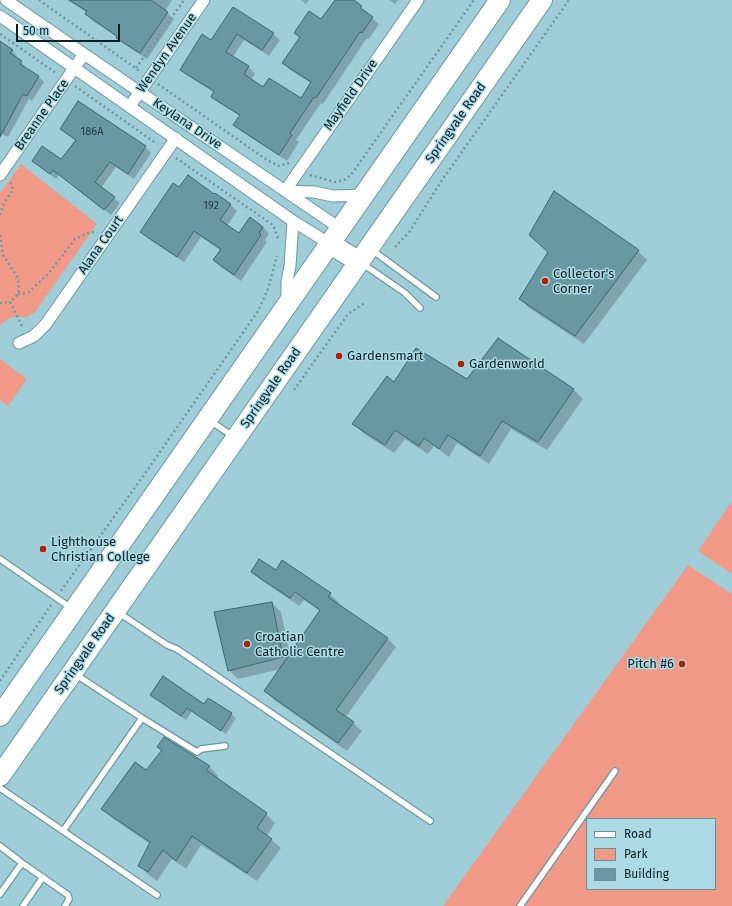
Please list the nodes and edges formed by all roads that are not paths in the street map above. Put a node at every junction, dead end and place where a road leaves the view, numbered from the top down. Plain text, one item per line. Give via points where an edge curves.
1 (6, 0) edge
2 (204, 0) edge
3 (418, 0) edge
4 (500, 0) edge
5 (542, 0) edge
6 (0, 16) edge
7 (84, 54) junction
8 (74, 68) junction
9 (139, 92) junction
10 (130, 106) junction
11 (176, 138) junction
12 (0, 175) edge
13 (285, 190) junction
14 (364, 195) junction
15 (293, 221) junction
16 (336, 236) junction
17 (364, 255) junction
18 (436, 297) dead end
19 (287, 305) junction
20 (420, 308) dead end
21 (23, 341) road end
22 (208, 419) junction
23 (236, 438) junction
24 (0, 560) edge
25 (74, 610) junction
26 (116, 610) junction
27 (72, 672) junction
28 (0, 716) edge
29 (142, 718) junction
30 (225, 746) dead end
31 (615, 771) dead end
32 (0, 776) edge
33 (0, 788) edge
34 (430, 821) dead end
35 (63, 831) junction
36 (0, 846) edge
37 (22, 863) junction
38 (43, 877) junction
39 (0, 894) edge
40 (157, 895) dead end
41 (23, 906) edge
42 (66, 906) edge
43 (520, 906) edge

1 - 7 street, Keylana Drive
2 - 9 street, Wendyn Avenue
3 - 13 street, Mayfield Drive
4 - 14 highway
5 - 17 highway, Springvale Road
6 - 8 street, Keylana Drive
7 - 8 street, Breanne Place
7 - 9 street, Keylana Drive
8 - 10 street, Keylana Drive
8 - 12 street, Breanne Place
9 - 10 street, Wendyn Avenue
9 - 13 street, Keylana Drive
10 - 11 street, Keylana Drive
11 - 15 street, Keylana Drive
11 - 21 street, Alana Court via 46,324 40,331
13 - 14 street via 333,196
13 - 16 street, Keylana Drive
14 - 16 highway
15 - 16 street, Keylana Drive
15 - 19 street
16 - 17 highway, Keylana Drive
16 - 19 highway
17 - 18 lane
17 - 20 lane
17 - 23 highway, Springvale Road
19 - 22 highway
22 - 23 lane
22 - 25 highway
23 - 26 highway, Springvale Road
24 - 25 lane
25 - 28 highway
26 - 27 highway, Springvale Road
26 - 34 lane
27 - 29 lane
27 - 32 highway, Springvale Road
29 - 30 lane via 197,752 201,749
29 - 35 lane
31 - 43 lane
33 - 35 lane
35 - 40 lane
36 - 37 lane
37 - 38 lane
37 - 39 lane
38 - 41 lane
38 - 42 lane via 68,895

